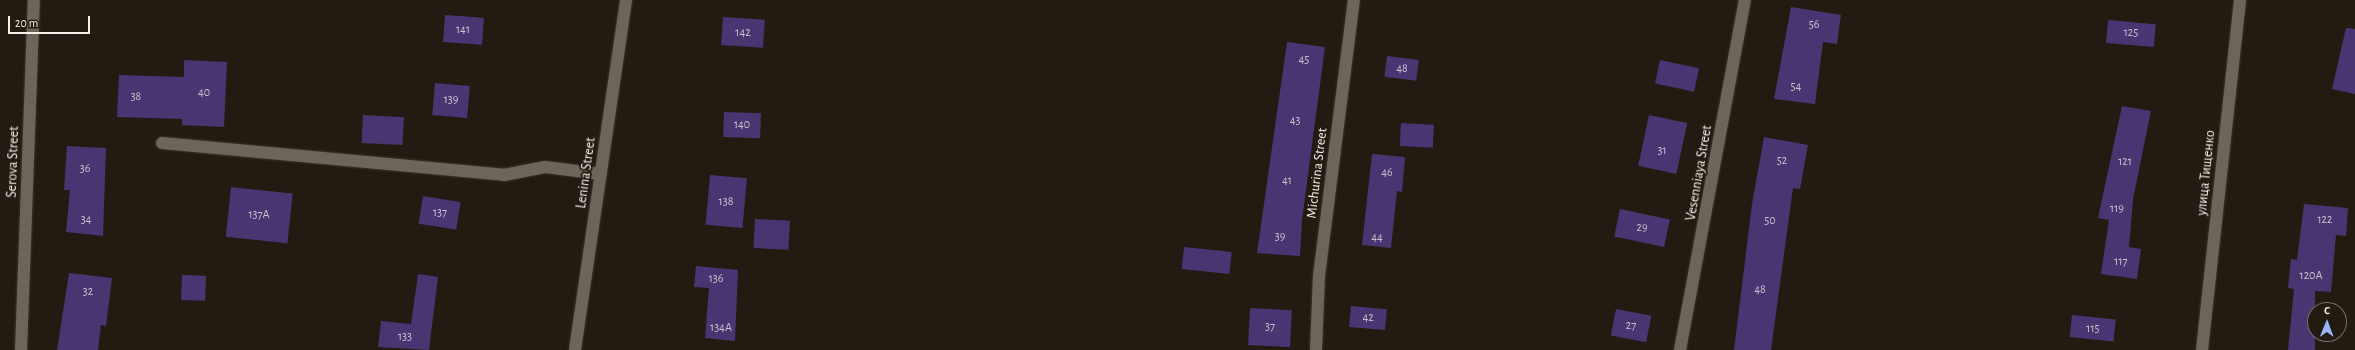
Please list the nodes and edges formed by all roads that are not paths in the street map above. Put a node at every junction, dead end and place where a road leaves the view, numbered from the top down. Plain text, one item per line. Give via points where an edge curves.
1 (34, 0) edge
2 (626, 0) edge
3 (1354, 0) edge
4 (1745, 0) edge
5 (2240, 0) edge
6 (162, 143) dead end
7 (601, 174) junction
8 (21, 350) edge
9 (575, 350) edge
10 (1316, 350) edge
11 (1680, 350) edge
12 (2202, 350) edge

1 - 8 street, Serova Street
2 - 7 street, Lenina Street
3 - 10 street, Michurina Street via 1319,276
4 - 11 street, Vesenniaya Street
5 - 12 street, улица Тищенко
6 - 7 street via 504,175 545,167
7 - 9 street, Lenina Street

